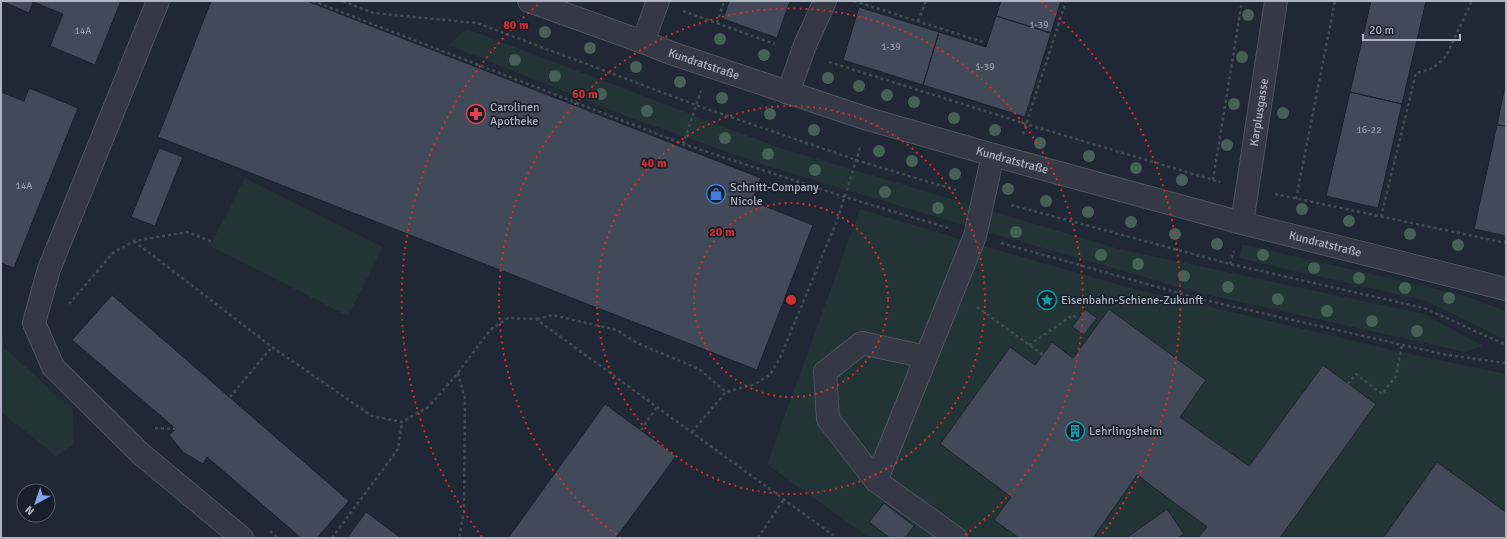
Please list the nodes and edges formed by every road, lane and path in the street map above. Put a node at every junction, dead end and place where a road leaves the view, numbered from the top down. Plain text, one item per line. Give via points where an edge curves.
1 (158, 1) edge
2 (313, 1) edge
3 (343, 1) edge
4 (529, 1) edge
5 (658, 1) edge
6 (724, 1) edge
7 (825, 1) edge
8 (854, 1) edge
9 (926, 1) edge
10 (1066, 1) edge
11 (1242, 1) edge
12 (1276, 1) edge
13 (1335, 1) edge
14 (1472, 1) edge
15 (918, 21) junction
16 (717, 23) junction
17 (643, 42) junction
18 (983, 42) dead end
19 (803, 54) junction
20 (709, 66) junction
21 (788, 92) junction
22 (696, 105) junction
23 (868, 119) junction
24 (1026, 124) junction
25 (683, 144) junction
26 (1003, 158) junction
27 (856, 160) junction
28 (1213, 180) junction
29 (1247, 188) junction
30 (845, 197) junction
31 (983, 197) junction
32 (1296, 198) junction
33 (1380, 217) junction
34 (1242, 223) junction
35 (975, 236) junction
36 (134, 241) junction
37 (212, 242) dead end
38 (1506, 243) edge
39 (1506, 289) edge
40 (971, 302) dead end
41 (64, 310) dead end
42 (536, 319) junction
43 (1078, 319) dead end
44 (1029, 345) junction
45 (1402, 345) junction
46 (1506, 345) edge
47 (272, 347) junction
48 (1043, 355) dead end
49 (926, 357) junction
50 (1506, 363) edge
51 (458, 373) junction
52 (1348, 384) dead end
53 (726, 392) junction
54 (230, 397) dead end
55 (657, 407) junction
56 (402, 422) junction
57 (148, 428) dead end
58 (176, 429) dead end
59 (641, 430) dead end
60 (692, 432) junction
61 (876, 481) junction
62 (784, 499) junction
63 (833, 537) edge
64 (242, 538) edge
65 (332, 538) edge
66 (459, 538) edge
67 (758, 538) edge
68 (837, 538) edge
69 (956, 538) edge

1 - 64 street via 49,270 34,323 53,367 141,454
2 - 25 path
3 - 22 path via 373,13 477,23
4 - 17 street, Kundratstraße
5 - 16 path
5 - 17 street
6 - 16 path
7 - 19 street
8 - 15 path
9 - 15 path
10 - 24 path
11 - 28 path
12 - 29 street, Karplusgasse
13 - 32 path
14 - 33 path via 1446,56 1428,71 1416,73
15 - 18 path
16 - 19 path
17 - 20 street, Kundratstraße
19 - 21 street
19 - 24 path
20 - 21 street, Kundratstraße
20 - 22 path
21 - 23 street, Kundratstraße
22 - 25 path
22 - 27 path
23 - 26 street, Kundratstraße
23 - 27 path
24 - 26 path
24 - 28 path
25 - 30 path
26 - 31 street
26 - 34 street, Kundratstraße
27 - 30 path
27 - 31 path
28 - 29 path
29 - 32 path
29 - 34 street, Karplusgasse
30 - 35 path
30 - 53 path via 780,358 770,375 755,384
31 - 35 street
31 - 46 path via 1230,264 1424,308
32 - 33 path
33 - 38 path
34 - 39 street, Kundratstraße
35 - 45 path via 1200,299
35 - 49 street
36 - 37 path via 188,232
36 - 41 path via 113,253
36 - 47 path
40 - 44 path
42 - 51 path via 508,318 490,330
42 - 53 path via 552,315 617,330 637,343 699,369
42 - 55 path
43 - 44 path via 1073,315
44 - 48 path
45 - 50 path via 1447,355
45 - 52 path via 1396,376 1382,394 1356,374
47 - 54 path
47 - 56 path via 372,416
49 - 61 street
49 - 61 street via 862,343 825,372 828,419
51 - 56 path via 428,406
51 - 66 path via 465,399 464,511
53 - 60 path
55 - 59 path
55 - 60 path
56 - 65 path via 398,449
57 - 58 path
60 - 62 path
61 - 69 street
62 - 63 path
62 - 67 path
63 - 68 path

